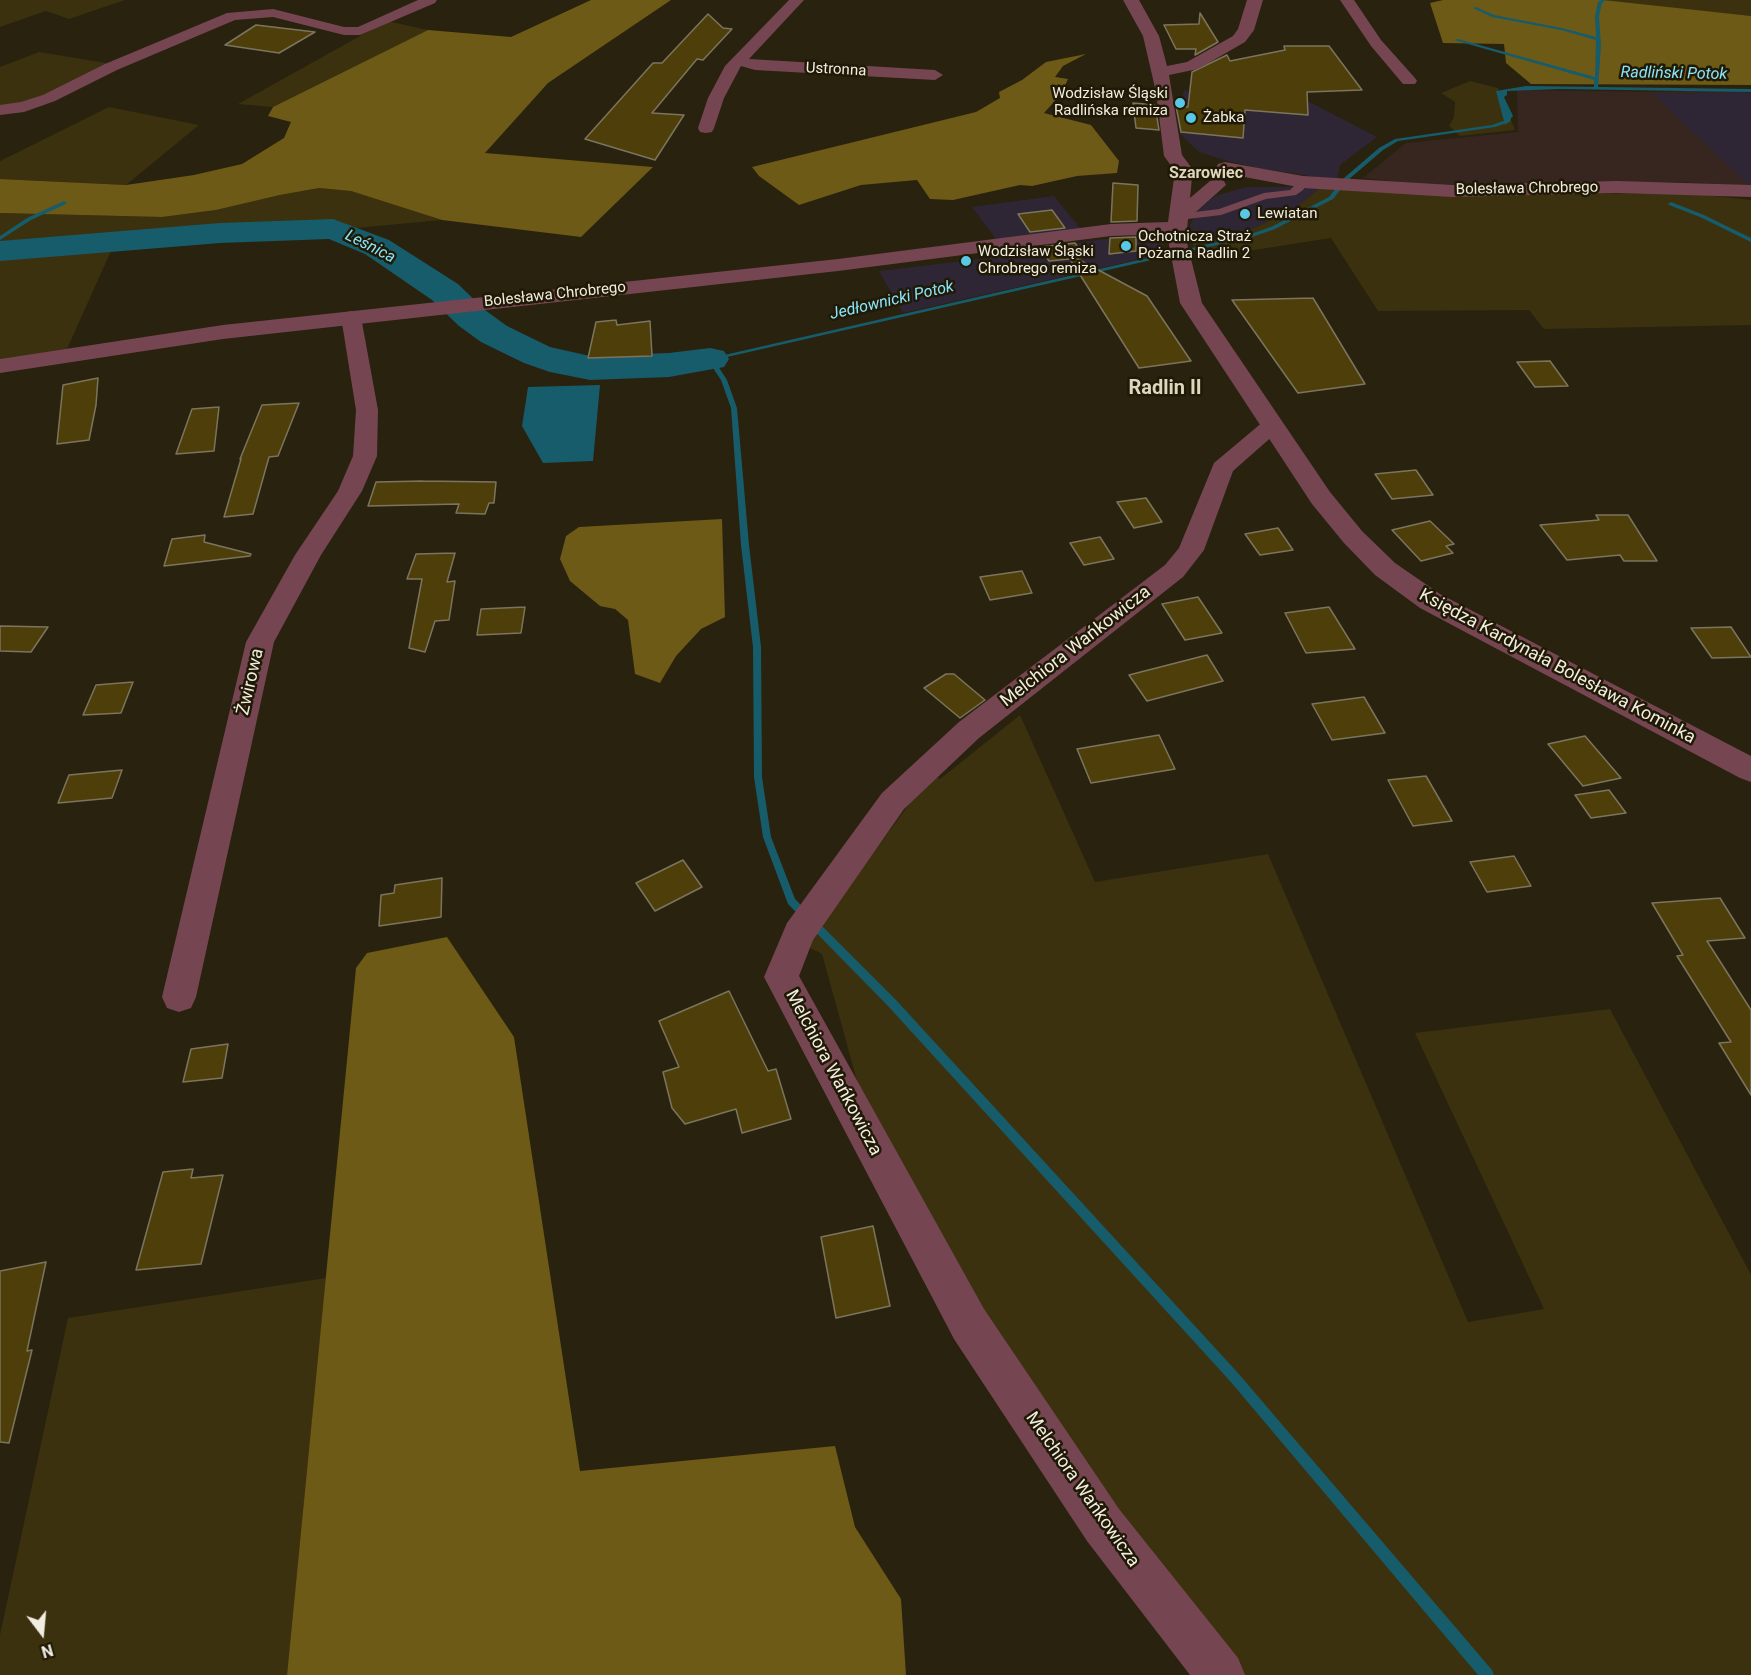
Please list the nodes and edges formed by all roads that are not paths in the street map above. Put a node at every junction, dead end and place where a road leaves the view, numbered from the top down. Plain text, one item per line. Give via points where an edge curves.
1 (430, 0) edge
2 (797, 0) edge
3 (1131, 0) edge
4 (1255, 0) edge
5 (1347, 0) edge
6 (738, 62) junction
7 (1159, 72) junction
8 (935, 75) dead end
9 (1409, 81) dead end
10 (0, 110) edge
11 (706, 128) dead end
12 (1193, 166) junction
13 (1223, 178) junction
14 (1303, 182) junction
15 (1751, 191) edge
16 (1178, 221) junction
17 (1111, 230) junction
18 (351, 317) junction
19 (0, 366) edge
20 (1272, 426) junction
21 (1751, 770) edge
22 (178, 997) dead end
23 (1221, 1675) edge

1 - 10 street via 360,32 273,12 232,16 32,104
2 - 6 street
3 - 7 street via 1151,36
4 - 7 street via 1246,30 1239,39 1192,66
5 - 9 street via 1376,43
6 - 8 street, Ustronna
6 - 11 street via 716,98
7 - 12 street via 1173,156
12 - 13 street
12 - 13 street via 1195,183
12 - 16 street, Księdza Kardynała Bolesława Kominka
13 - 14 street, Bolesława Chrobrego
13 - 16 street
14 - 15 street, Bolesława Chrobrego via 1452,191 1617,187
14 - 16 lane via 1293,193 1264,196 1221,212
16 - 17 street, Bolesława Chrobrego
16 - 17 street, Bolesława Chrobrego via 1159,213
16 - 20 street, Księdza Kardynała Bolesława Kominka via 1181,266 1191,303
17 - 18 street, Bolesława Chrobrego via 977,249
18 - 19 street, Bolesława Chrobrego via 143,343
18 - 22 street, Żwirowa via 367,410 364,456 350,491 308,555 260,642
20 - 21 street, Księdza Kardynała Bolesława Kominka via 1321,498 1385,569 1430,601
20 - 23 street, Melchiora Wańkowicza via 1222,468 1191,549 1174,571 969,730 892,801 809,917 781,976 969,1324 1103,1525

